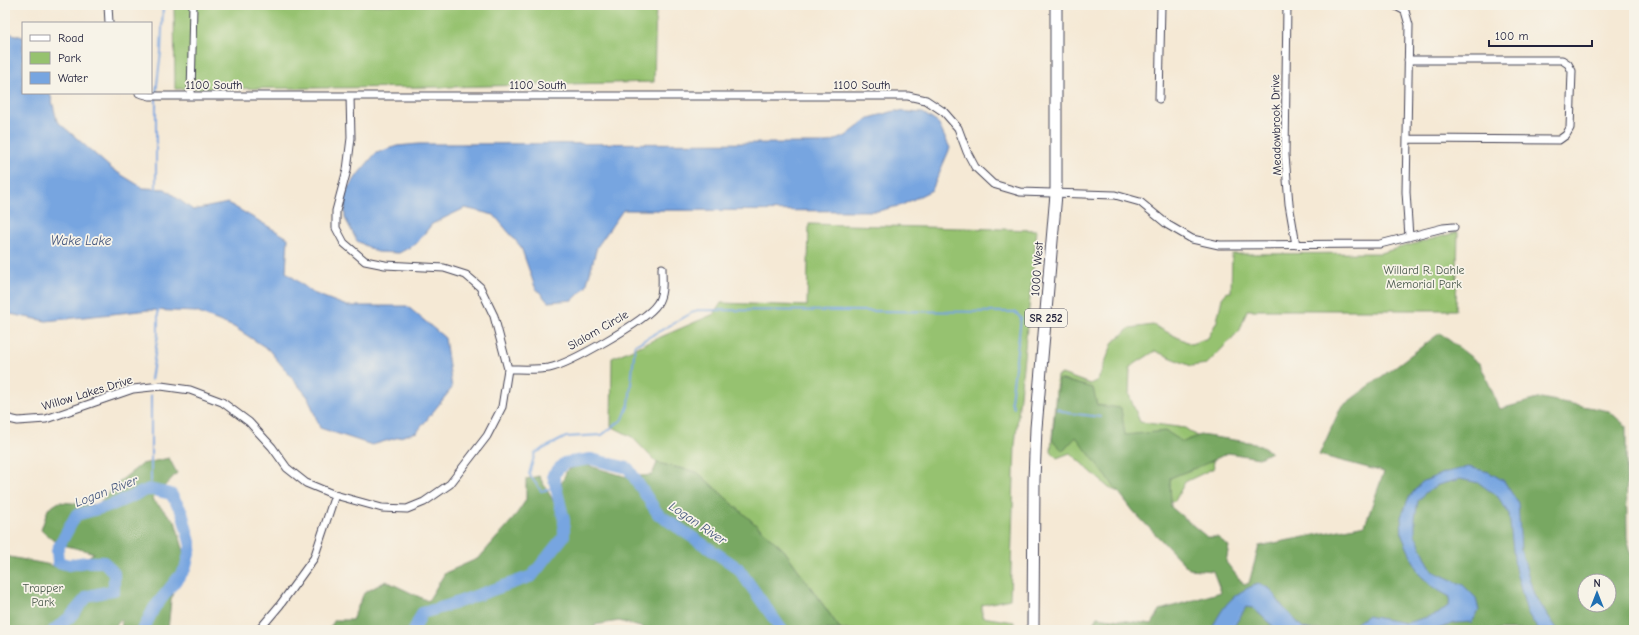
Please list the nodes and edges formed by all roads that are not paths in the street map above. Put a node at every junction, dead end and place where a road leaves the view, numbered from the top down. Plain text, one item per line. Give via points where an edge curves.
1 (108, 5) edge
2 (193, 5) edge
3 (1056, 5) edge
4 (1161, 5) edge
5 (1287, 5) edge
6 (1385, 5) edge
7 (109, 22) edge
8 (1408, 60) junction
9 (143, 94) edge
10 (190, 96) junction
11 (350, 96) junction
12 (1159, 98) dead end
13 (1407, 138) junction
14 (1056, 194) junction
15 (1454, 226) dead end
16 (1409, 237) junction
17 (1296, 245) junction
18 (662, 268) dead end
19 (508, 369) junction
20 (5, 418) edge
21 (335, 495) junction
22 (259, 630) edge
23 (1033, 630) edge

1 - 7 street
2 - 10 street
3 - 14 main road, 1000 West / SR 252
4 - 12 street
5 - 17 street, Meadowbrook Drive via 1285,155
6 - 8 street via 1394,5 1405,11 1409,25
8 - 13 street
8 - 13 street via 1562,60 1572,71 1570,128 1559,140
9 - 10 street, 1100 South
10 - 11 street, 1100 South
11 - 14 street, 1100 South via 908,96 926,100 944,112 958,128 975,167 993,184 1020,192
11 - 19 street, Willow Lakes Drive via 351,138 347,170 336,211 336,228 344,244 364,261 385,265 444,268 466,275 480,288 494,316
13 - 16 street via 1406,192
14 - 17 street via 1115,195 1140,202 1168,225 1192,239 1219,245
14 - 23 main road, 1000 West / SR 252 via 1036,428
15 - 16 street
16 - 17 street via 1380,244
18 - 19 street, Slalom Circle via 662,293 648,314 586,353 549,368
19 - 21 street, Willow Lakes Drive via 502,407 487,436 450,484 431,498 407,509 382,508
20 - 21 street, Willow Lakes Drive via 18,421 46,419 133,389 162,386 190,390 222,402 249,422 287,468 306,483
21 - 22 street via 314,558 280,606

